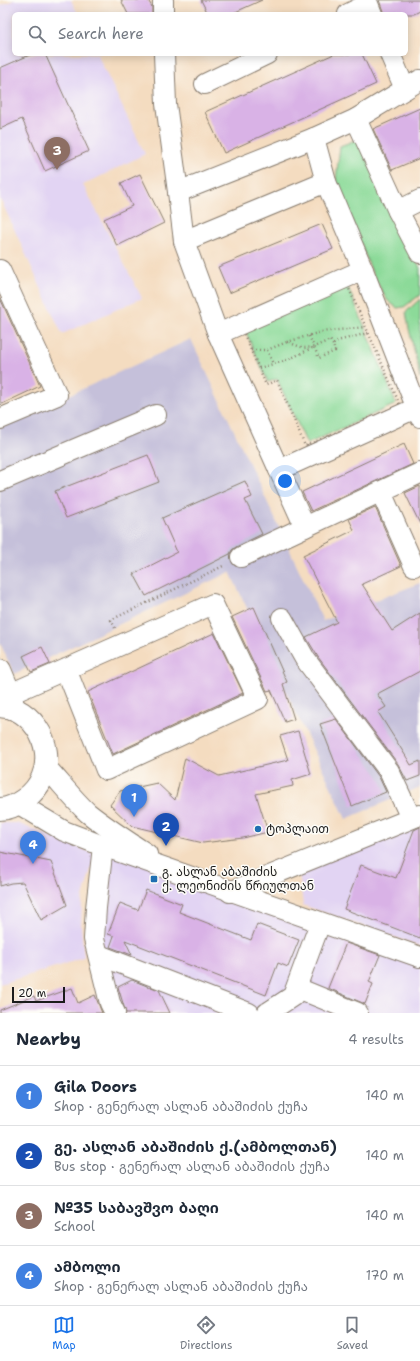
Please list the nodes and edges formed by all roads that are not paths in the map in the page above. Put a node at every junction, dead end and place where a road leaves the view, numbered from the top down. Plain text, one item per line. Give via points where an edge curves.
1 (162, 0) edge
2 (163, 12) edge
3 (352, 12) edge
4 (371, 12) edge
5 (164, 56) edge
6 (263, 56) edge
7 (391, 56) edge
8 (205, 84) dead end
9 (412, 85) edge
10 (356, 119) junction
11 (314, 138) junction
12 (326, 182) junction
13 (178, 192) junction
14 (420, 200) edge
15 (398, 211) junction
16 (184, 241) junction
17 (420, 253) edge
18 (0, 270) edge
19 (363, 270) junction
20 (218, 334) junction
21 (418, 412) edge
22 (156, 415) dead end
23 (0, 419) edge
24 (279, 470) junction
25 (420, 473) edge
26 (0, 481) edge
27 (381, 492) junction
28 (305, 527) junction
29 (241, 557) road end
30 (414, 566) dead end
31 (282, 618) dead end
32 (66, 669) junction
33 (0, 670) edge
34 (8, 703) edge
35 (46, 767) junction
36 (9, 807) edge
37 (415, 817) edge
38 (103, 846) junction
39 (176, 872) junction
40 (230, 892) junction
41 (320, 923) junction
42 (99, 955) junction
43 (420, 957) edge
44 (296, 988) junction
45 (328, 1007) edge
46 (115, 1013) edge
47 (249, 1013) edge
48 (267, 1013) edge
49 (358, 1013) edge

1 - 2 street
3 - 4 street via 368,4
5 - 13 street via 166,104
6 - 8 street
7 - 9 street
9 - 10 street
10 - 11 street
10 - 15 street
11 - 12 street
11 - 13 street
12 - 16 street
12 - 19 street
13 - 16 street
14 - 15 street
15 - 17 street
16 - 20 street
18 - 23 street via 57,395
19 - 20 street
19 - 21 street
20 - 24 street
21 - 24 street
22 - 26 street
24 - 28 street
25 - 27 street
27 - 28 street
27 - 30 street
28 - 29 street
31 - 37 street via 305,659 389,771
32 - 32 street via 213,604 258,699 106,770
32 - 34 street
33 - 34 main road
34 - 35 main road via 29,718 40,732 46,749
35 - 36 main road via 41,782 32,794
35 - 39 street via 88,812
36 - 38 street
37 - 40 street
38 - 39 street
38 - 42 street via 94,939
39 - 40 street
40 - 41 street
41 - 43 street
41 - 44 street
42 - 46 street via 110,1003
42 - 47 street
44 - 45 street
44 - 48 street via 293,996
45 - 49 street

